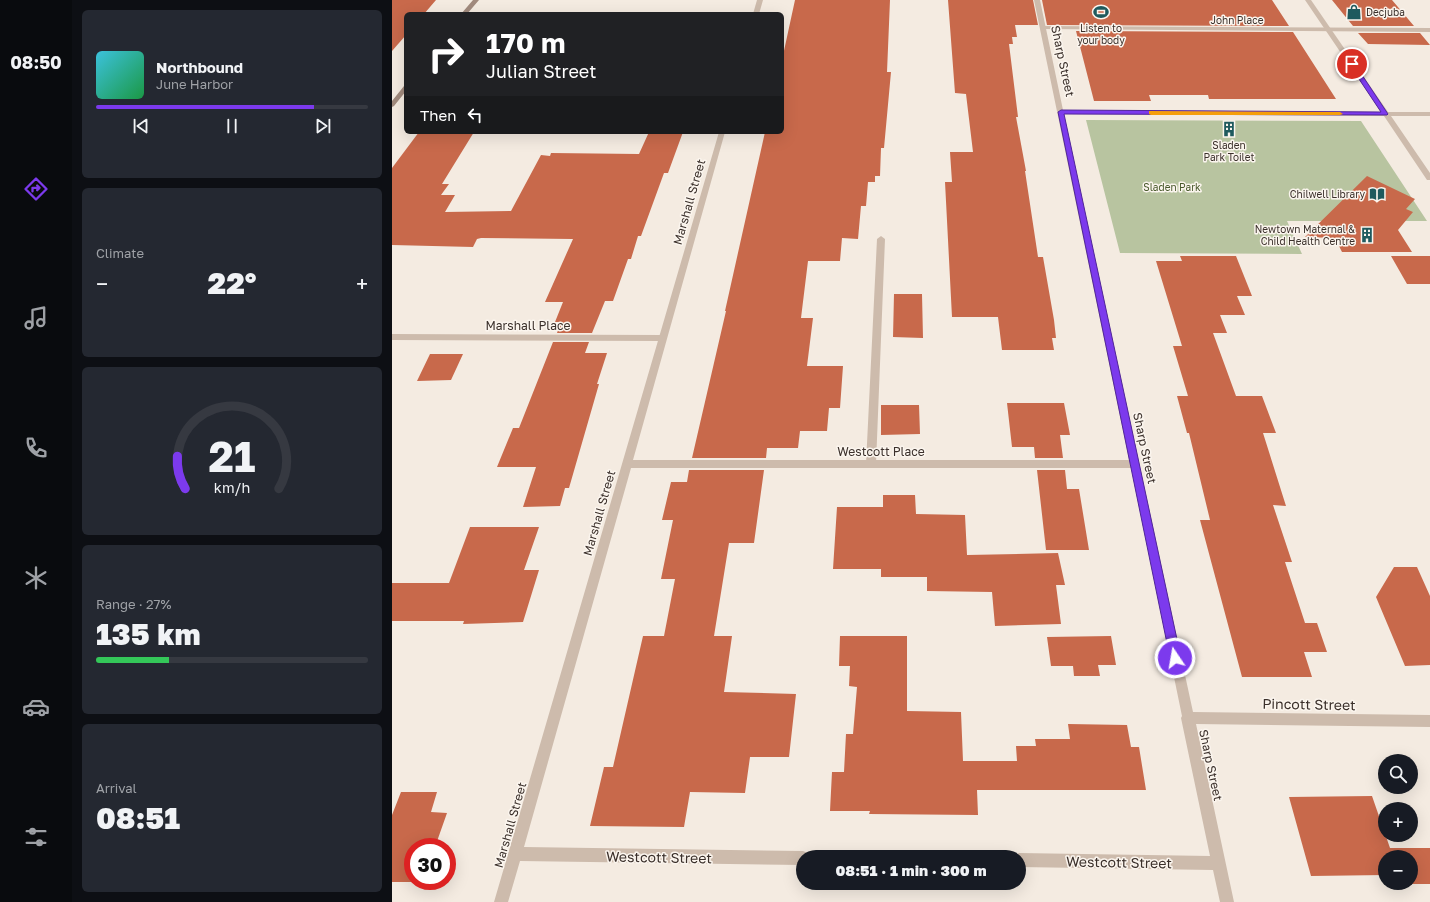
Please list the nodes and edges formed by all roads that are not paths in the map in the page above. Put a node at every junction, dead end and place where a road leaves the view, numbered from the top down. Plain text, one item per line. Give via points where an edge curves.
1 (476, 0) edge
2 (760, 0) edge
3 (1037, 0) edge
4 (1308, 0) edge
5 (466, 12) edge
6 (757, 12) edge
7 (1043, 28) junction
8 (1328, 30) junction
9 (1430, 30) edge
10 (404, 90) edge
11 (392, 105) edge
12 (1061, 112) junction
13 (1385, 114) junction
14 (1430, 114) edge
15 (721, 134) edge
16 (1430, 178) edge
17 (881, 239) dead end
18 (392, 337) edge
19 (663, 338) junction
20 (627, 464) junction
21 (871, 464) junction
22 (1135, 464) junction
23 (1188, 718) junction
24 (1430, 721) edge
25 (515, 854) junction
26 (796, 858) edge
27 (1026, 860) edge
28 (1218, 863) junction
29 (501, 902) edge
30 (1227, 902) edge

1 - 5 main road
2 - 6 street
3 - 7 street, Sharp Street
4 - 8 street
7 - 8 street, John Place
7 - 12 street, Sharp Street
8 - 9 street, John Place
8 - 13 street
10 - 11 main road
12 - 13 street
12 - 22 street, Sharp Street
13 - 14 street
13 - 16 street
15 - 19 street, Marshall Street
17 - 21 street
18 - 19 street, Marshall Place
19 - 20 street, Marshall Street
20 - 21 street, Westcott Place
20 - 25 street, Marshall Street
21 - 22 street, Westcott Place
22 - 23 street, Sharp Street
23 - 24 street, Pincott Street
23 - 28 street, Sharp Street
25 - 26 street, Westcott Street
25 - 29 street, Marshall Street
27 - 28 street, Westcott Street
28 - 30 street, Sharp Street

